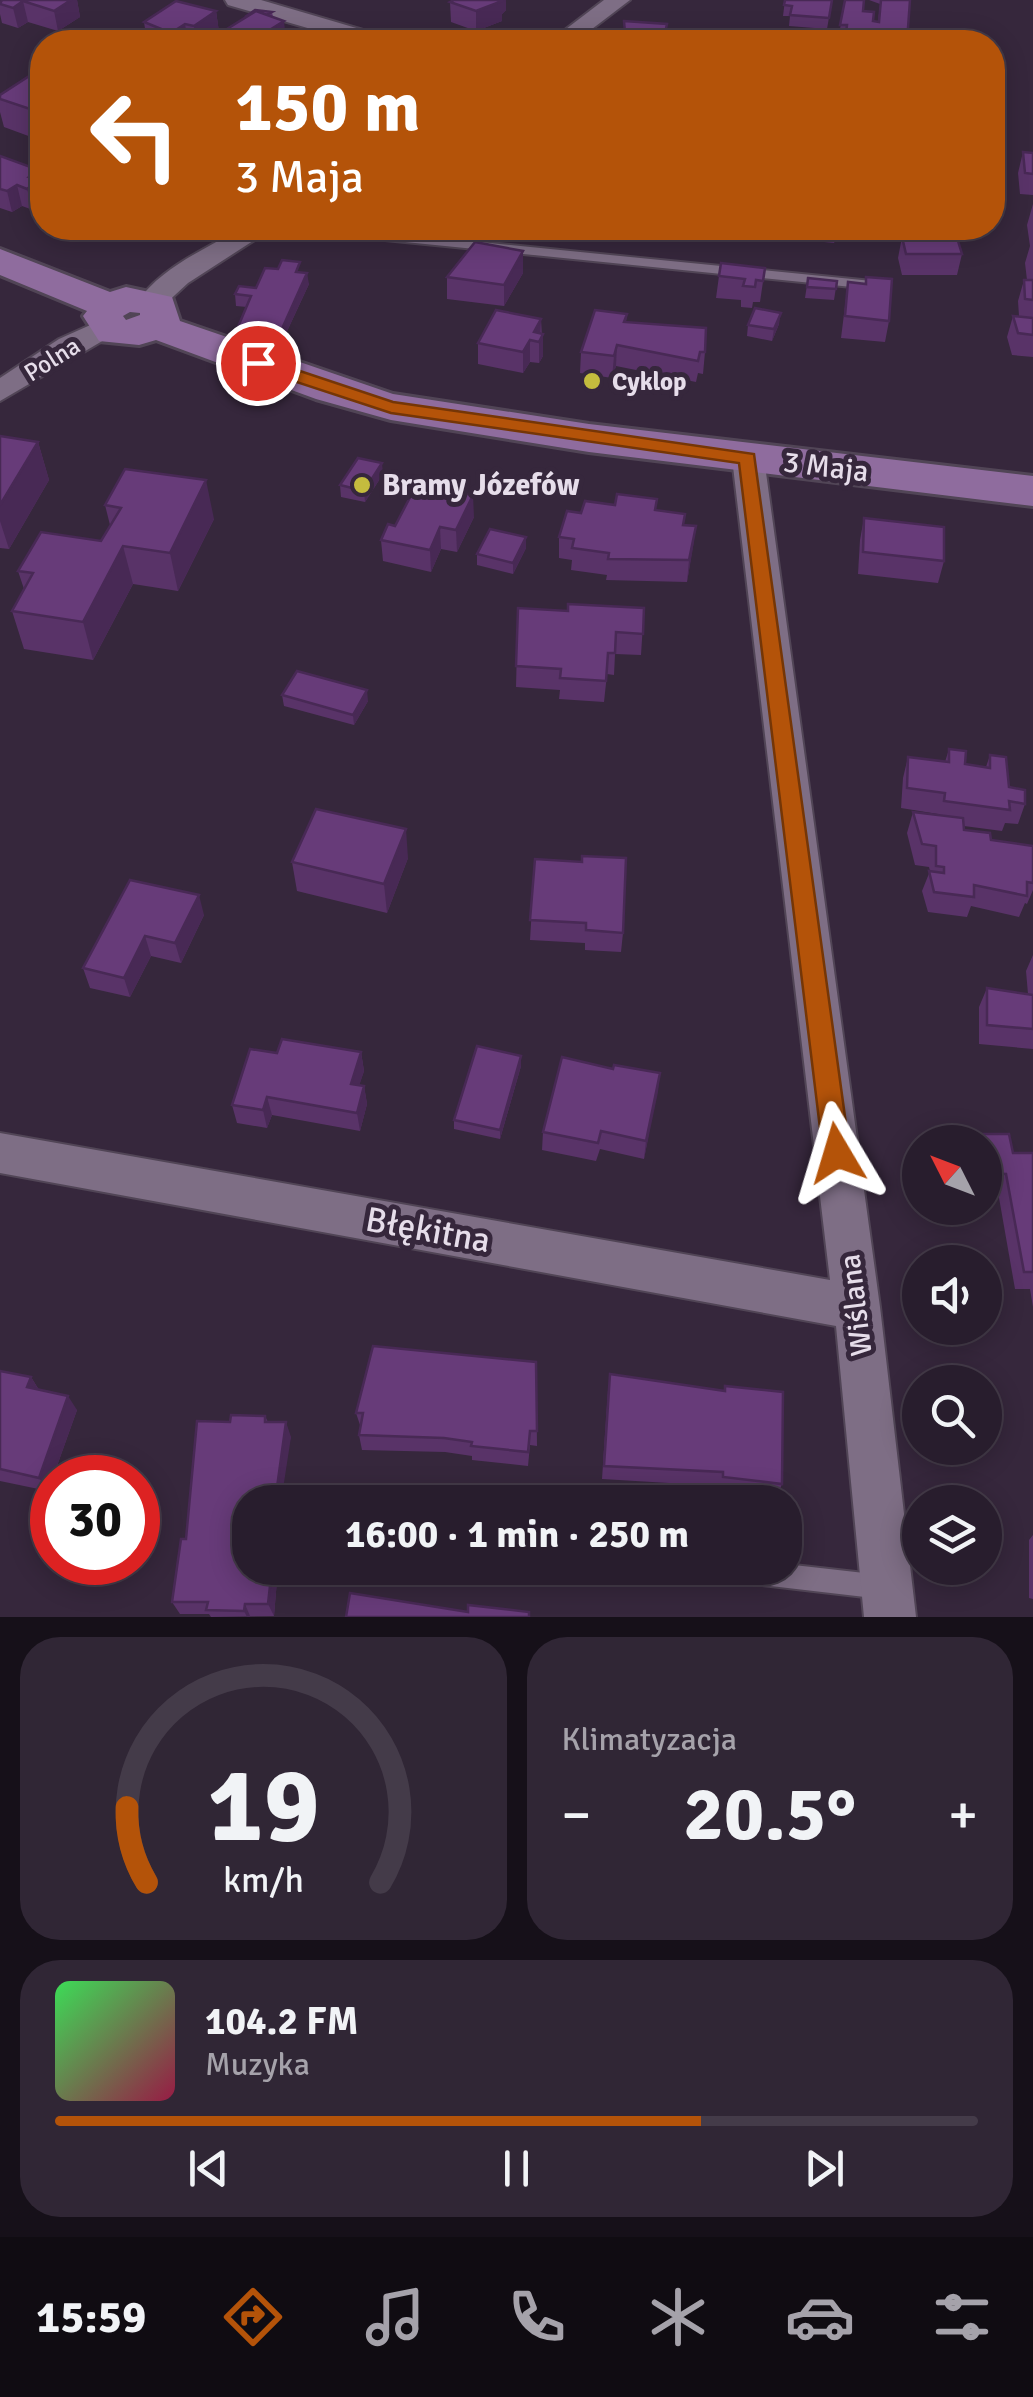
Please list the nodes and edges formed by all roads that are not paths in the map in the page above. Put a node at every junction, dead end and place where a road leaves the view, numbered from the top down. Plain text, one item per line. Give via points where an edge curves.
1 (236, 0) edge
2 (619, 0) edge
3 (338, 30) edge
4 (577, 30) edge
5 (240, 240) edge
6 (423, 240) edge
7 (0, 261) edge
8 (874, 286) edge
9 (154, 313) junction
10 (108, 316) junction
11 (0, 392) edge
12 (748, 458) junction
13 (1033, 490) edge
14 (0, 1152) edge
15 (857, 1307) junction
16 (802, 1585) edge
17 (888, 1602) edge

1 - 3 street
2 - 4 street
5 - 9 street via 178,277
6 - 8 lane
7 - 10 street
9 - 10 street via 129,334
9 - 12 street, 3 Maja via 331,390 391,407
10 - 11 street, Polna
12 - 13 street, 3 Maja
12 - 15 street, Wiślana
14 - 15 street, Błękitna
15 - 17 street, Wiślana
16 - 17 lane

